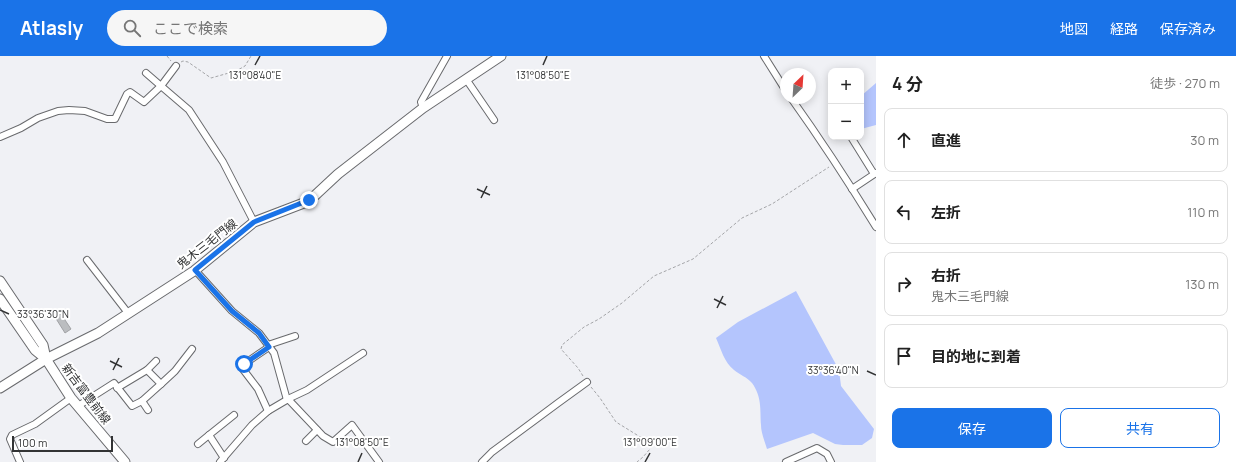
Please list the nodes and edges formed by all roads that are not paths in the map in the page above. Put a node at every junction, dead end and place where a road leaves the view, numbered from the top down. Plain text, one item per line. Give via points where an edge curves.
1 (447, 56) edge
2 (501, 56) edge
3 (764, 56) edge
4 (176, 66) road end
5 (146, 73) dead end
6 (466, 79) junction
7 (780, 81) edge
8 (161, 86) junction
9 (796, 104) edge
10 (422, 108) junction
11 (494, 120) dead end
12 (0, 137) edge
13 (853, 140) edge
14 (875, 174) edge
15 (852, 189) junction
16 (254, 222) junction
17 (876, 227) edge
18 (87, 260) dead end
19 (195, 270) junction
20 (0, 282) edge
21 (0, 299) edge
22 (128, 313) junction
23 (294, 336) dead end
24 (268, 346) junction
25 (192, 349) dead end
26 (363, 353) dead end
27 (46, 358) junction
28 (156, 361) dead end
29 (147, 370) junction
30 (587, 382) road end
31 (161, 384) junction
32 (0, 388) edge
33 (118, 388) junction
34 (71, 398) junction
35 (287, 400) junction
36 (142, 401) junction
37 (78, 406) junction
38 (148, 410) dead end
39 (268, 411) junction
40 (234, 416) dead end
41 (317, 430) junction
42 (209, 435) junction
43 (306, 442) dead end
44 (198, 444) dead end
45 (222, 460) edge
46 (20, 462) edge
47 (125, 462) edge
48 (378, 462) edge
49 (482, 462) edge
50 (786, 462) edge
51 (831, 462) edge

1 - 10 street via 421,102
2 - 6 main road, 鬼木三毛門線
3 - 7 street
4 - 8 street
5 - 8 street
6 - 10 main road, 鬼木三毛門線
6 - 11 street
8 - 12 street via 144,102 130,92 127,94 115,119 107,119 86,111 58,111
8 - 16 street via 189,110 223,162
9 - 15 street
10 - 16 main road, 鬼木三毛門線 via 309,200
13 - 14 street
14 - 15 street
15 - 17 street
16 - 19 main road, 鬼木三毛門線
18 - 22 street
19 - 22 main road, 鬼木三毛門線
19 - 24 street via 232,311 259,333
20 - 27 main road, 新吉富豊前線 via 43,345
21 - 27 main road, 新吉富豊前線 via 35,350
22 - 27 main road, 鬼木三毛門線 via 98,333
23 - 24 street
24 - 35 street via 274,353
24 - 39 street via 242,368 258,389
25 - 31 street
26 - 35 street via 307,390
27 - 32 main road, 鬼木三毛門線
27 - 34 main road, 新吉富豊前線
28 - 29 street
29 - 31 street
29 - 33 street
30 - 49 street
31 - 36 street
33 - 36 street via 132,406
33 - 37 street via 114,383
34 - 37 main road, 新吉富豊前線
34 - 46 street via 35,424 12,435 10,439
35 - 39 street
35 - 41 street
36 - 38 street
37 - 47 main road, 新吉富豊前線
39 - 45 street via 252,424
40 - 42 street
41 - 43 street
41 - 48 street via 332,442 352,425
42 - 44 street
42 - 45 street
50 - 51 street via 817,448 827,454

